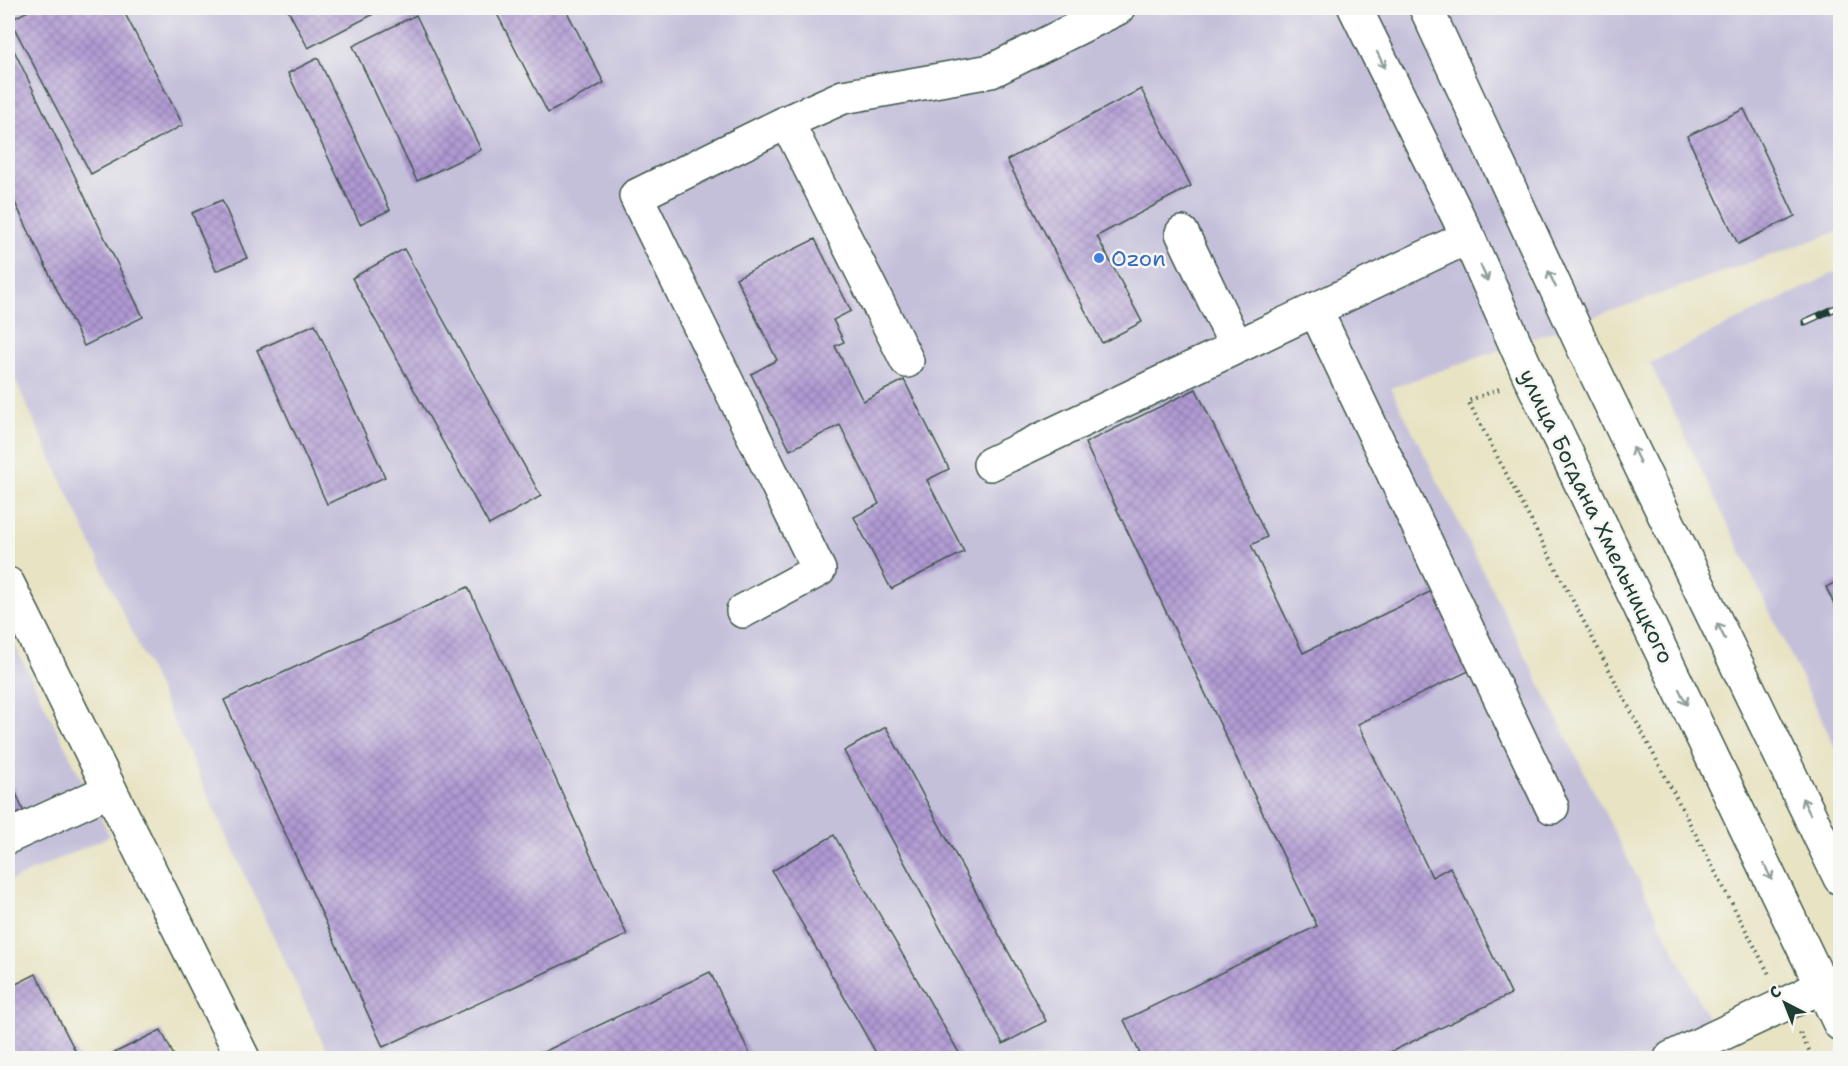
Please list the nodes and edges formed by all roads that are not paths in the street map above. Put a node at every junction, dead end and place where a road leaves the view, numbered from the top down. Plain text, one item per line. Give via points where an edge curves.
1 (1118, 8) edge
2 (1355, 8) edge
3 (1426, 8) edge
4 (787, 122) junction
5 (1182, 233) dead end
6 (1468, 237) junction
7 (1315, 309) junction
8 (1236, 346) junction
9 (907, 361) dead end
10 (990, 464) dead end
11 (8, 584) edge
12 (743, 611) dead end
13 (110, 790) junction
14 (1552, 807) dead end
15 (8, 837) edge
16 (1840, 878) edge
17 (1832, 982) edge
18 (1840, 1024) edge
19 (243, 1059) edge
20 (1671, 1059) edge

1 - 4 main road via 991,71 843,97
2 -> 6 main road, улица Богдана Хмельницкого
16 -> 3 main road via 1590,362
4 - 9 main road
4 - 12 main road via 636,196 819,570
5 - 8 main road
6 - 7 main road
6 -> 17 main road, улица Богдана Хмельницкого via 1530,377
7 - 8 main road
7 - 14 main road
8 - 10 main road
11 - 13 main road
13 - 15 main road
13 - 19 main road
17 - 18 main road, улица Богдана Хмельницкого
17 - 20 main road

